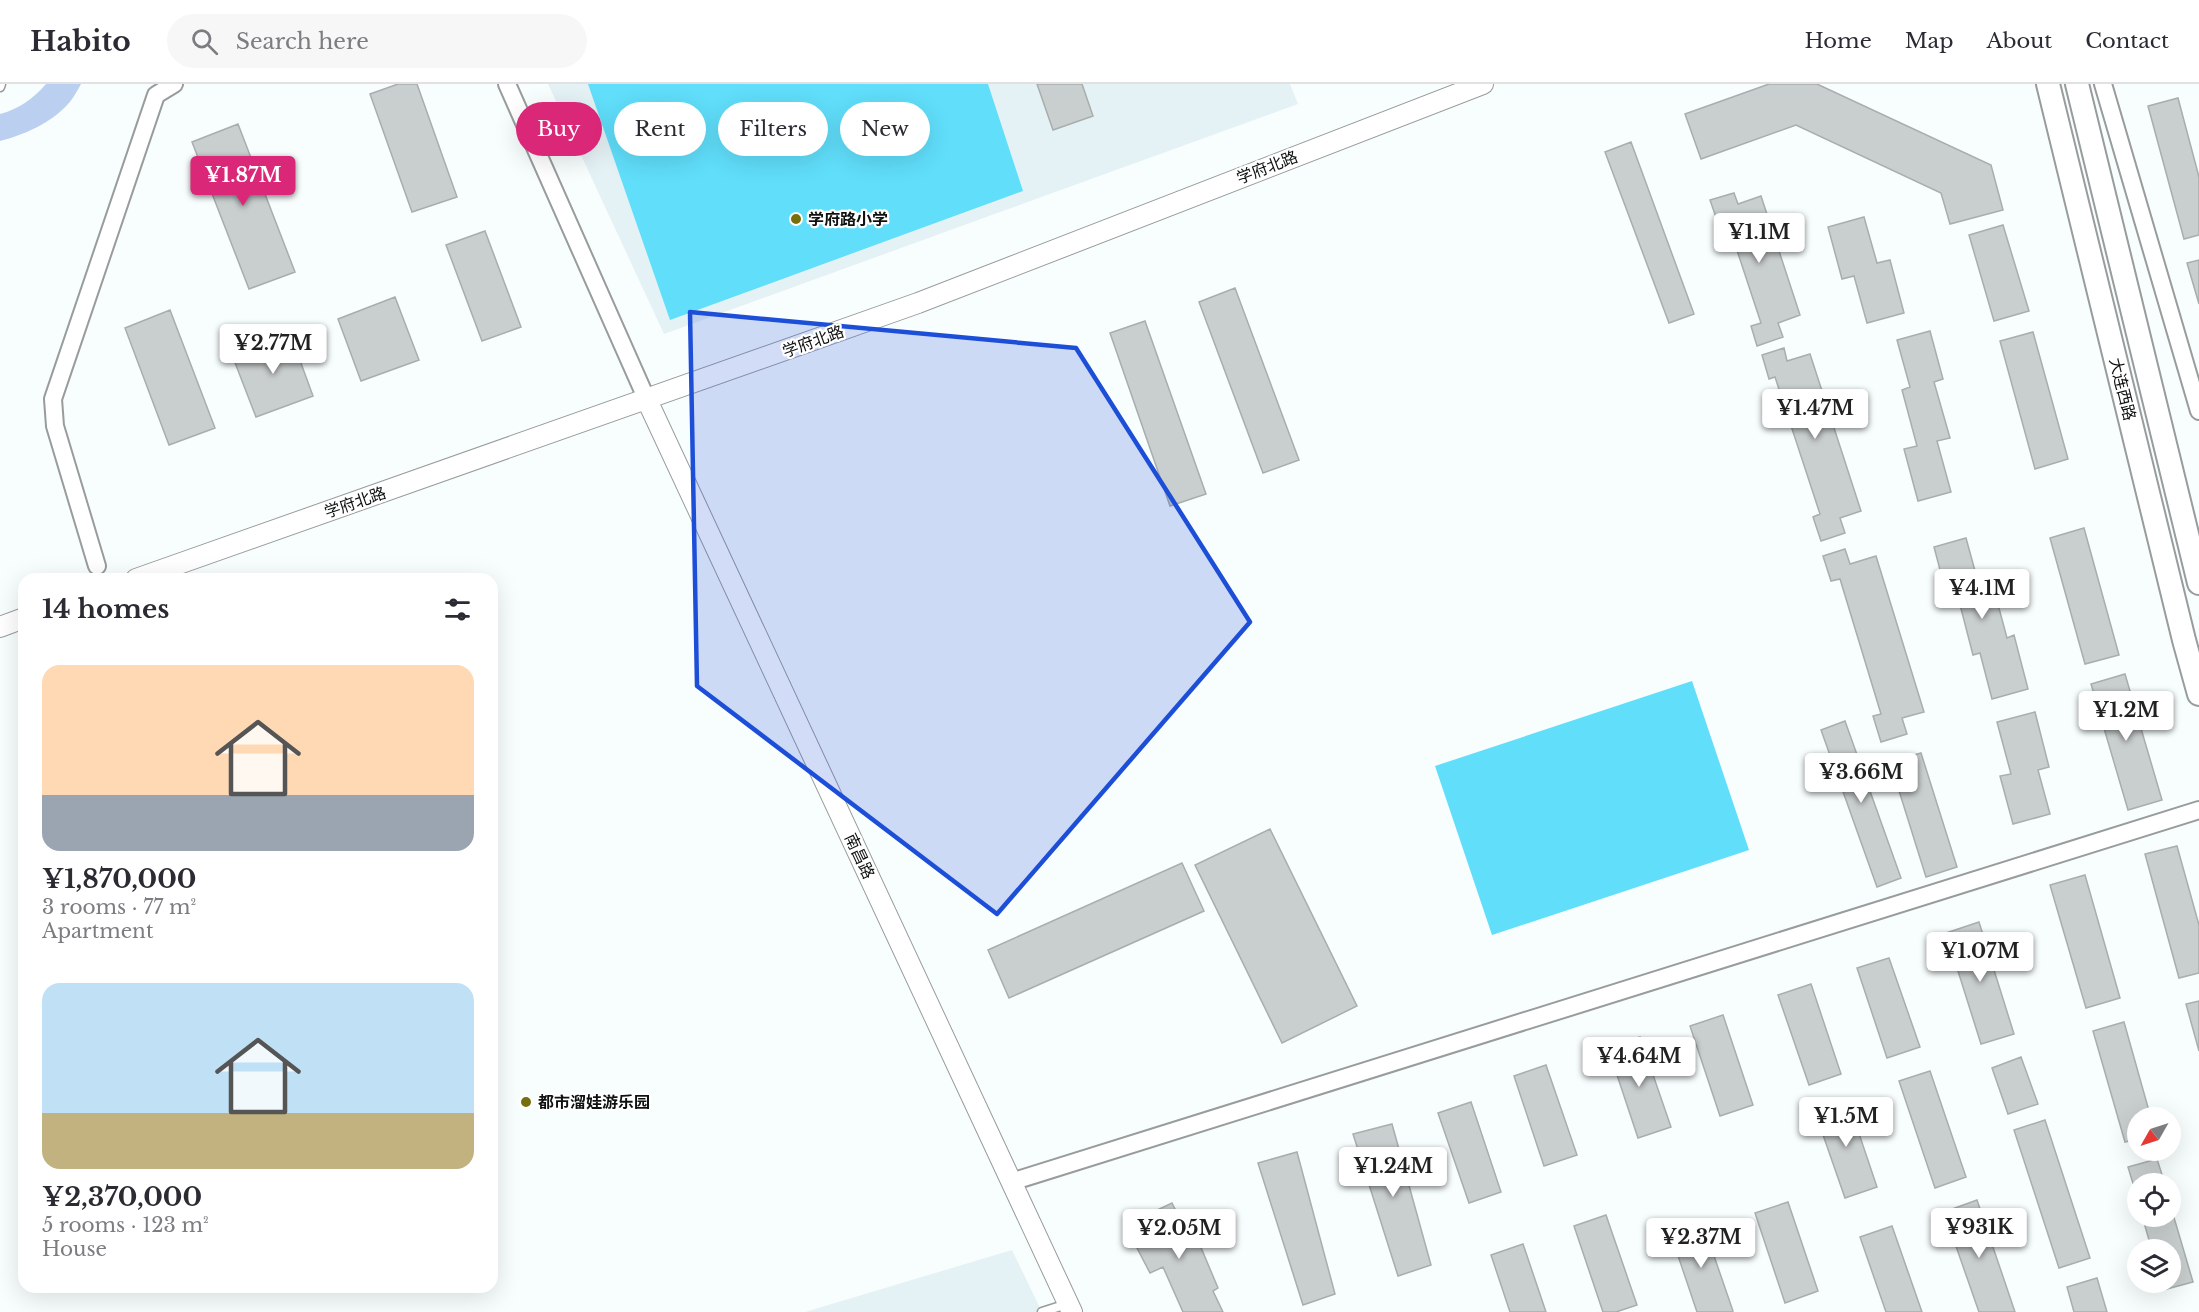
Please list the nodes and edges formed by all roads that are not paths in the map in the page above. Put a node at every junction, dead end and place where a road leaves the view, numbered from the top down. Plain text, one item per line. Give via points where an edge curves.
1 (174, 84) edge
2 (507, 84) edge
3 (1483, 84) edge
4 (2037, 84) edge
5 (2048, 84) edge
6 (2077, 84) edge
7 (2103, 84) edge
8 (2061, 137) junction
9 (647, 400) junction
10 (2199, 411) edge
11 (97, 566) dead end
12 (153, 573) edge
13 (2199, 583) edge
14 (18, 620) edge
15 (0, 627) edge
16 (2199, 694) edge
17 (2199, 810) edge
18 (1011, 1182) junction
19 (1070, 1308) edge
20 (1042, 1312) edge

1 - 11 street via 156,95 53,399 55,426
2 - 9 street
3 - 9 street, 学府北路 via 918,303
4 - 8 street
5 - 8 main road, 大连西路
6 - 13 main road, 大连西路
7 - 10 street
8 - 16 main road, 大连西路
9 - 12 street, 学府北路
9 - 18 street, 南昌路
14 - 15 street
17 - 18 street
18 - 19 street, 南昌路
19 - 20 lane

